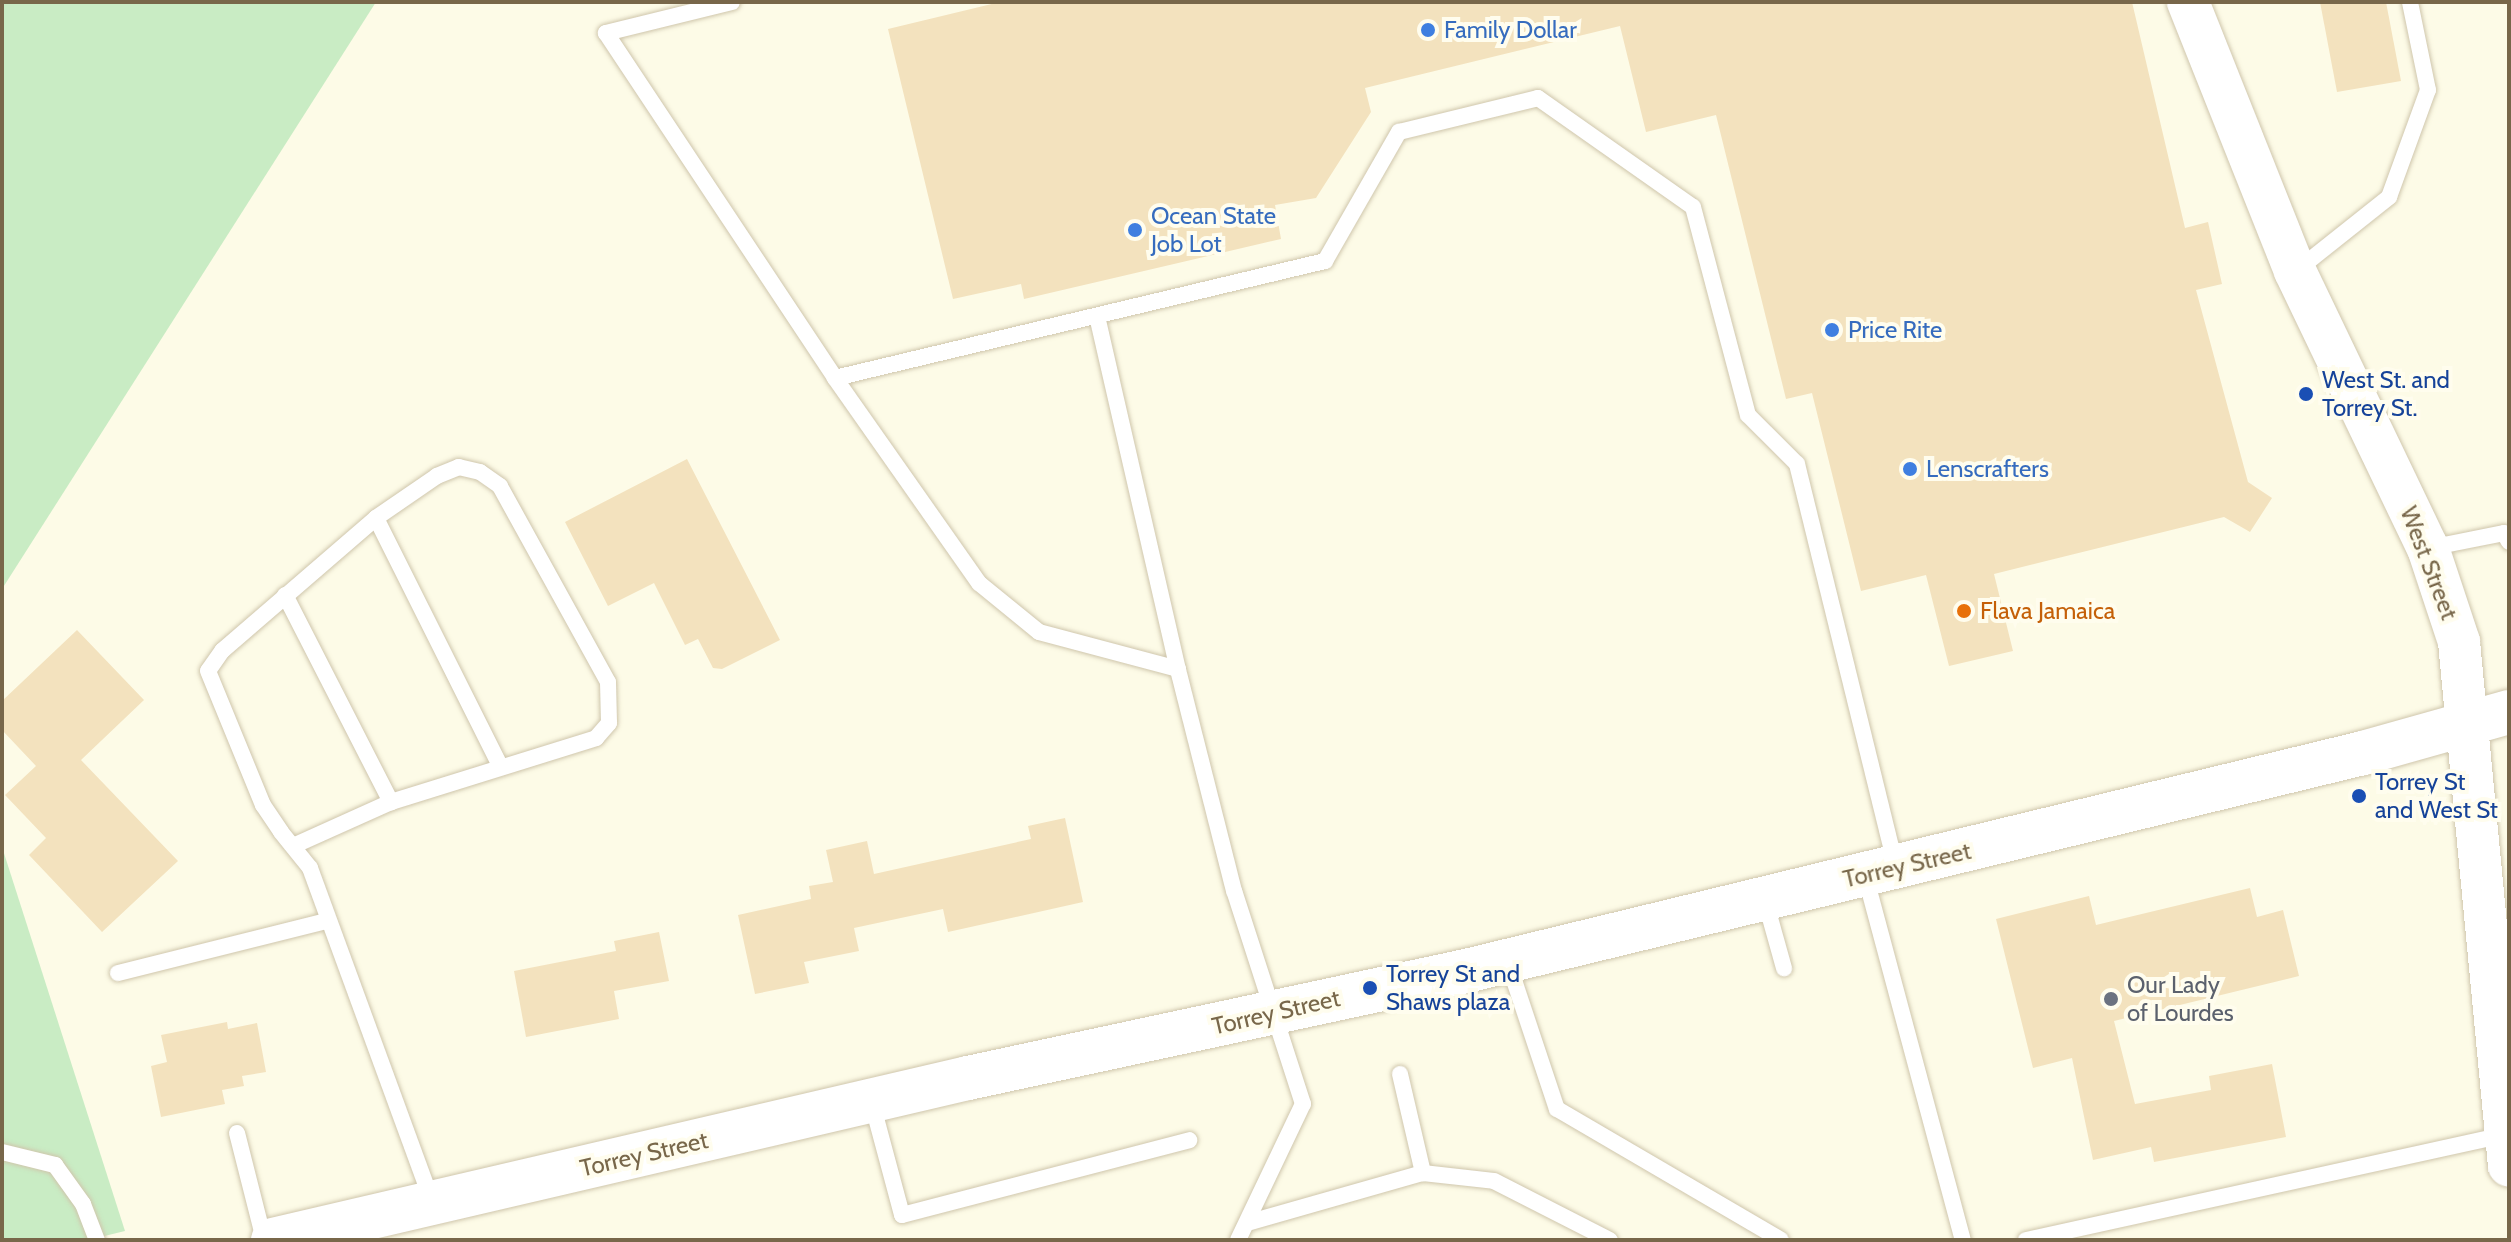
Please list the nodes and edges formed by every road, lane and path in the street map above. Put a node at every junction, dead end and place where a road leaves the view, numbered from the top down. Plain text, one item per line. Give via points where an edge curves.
1 (732, 2) edge
2 (2188, 2) edge
3 (2410, 2) edge
4 (2295, 271) junction
5 (1097, 316) junction
6 (835, 378) junction
7 (376, 518) junction
8 (2507, 536) edge
9 (2428, 548) junction
10 (285, 595) junction
11 (1178, 669) junction
12 (2490, 717) edge
13 (500, 766) junction
14 (391, 802) junction
15 (293, 846) junction
16 (1881, 871) junction
17 (1764, 898) junction
18 (326, 921) junction
19 (1508, 960) junction
20 (1784, 968) dead end
21 (118, 973) dead end
22 (1272, 1011) junction
23 (1400, 1074) dead end
24 (871, 1102) junction
25 (237, 1133) dead end
26 (1189, 1140) dead end
27 (2508, 1150) edge
28 (2, 1152) edge
29 (1423, 1173) junction
30 (433, 1204) junction
31 (1247, 1223) junction
32 (97, 1240) edge
33 (264, 1240) edge
34 (273, 1240) edge
35 (1238, 1240) edge
36 (1610, 1240) edge
37 (1781, 1240) edge
38 (1963, 1240) edge
39 (2026, 1240) edge

1 - 6 lane via 606,33
2 - 4 street, West Street
3 - 4 lane via 2428,90 2389,197
4 - 9 street, West Street
5 - 6 lane
5 - 11 lane
5 - 16 lane via 1325,261 1399,132 1538,98 1693,207 1748,415 1797,464
6 - 11 lane via 979,583 1039,632
7 - 10 lane
7 - 13 lane
7 - 13 lane via 459,467 500,486 608,682 609,723 596,738
8 - 9 lane
9 - 12 street, West Street
10 - 14 lane
10 - 15 lane via 208,671 263,805
11 - 22 lane via 1203,783
12 - 16 main road, Torrey Street
12 - 27 street, West Street
13 - 14 lane
14 - 15 lane
15 - 18 lane via 310,868
16 - 17 main road, Torrey Street
16 - 38 lane
17 - 19 main road, Torrey Street
17 - 20 lane
18 - 21 lane
18 - 30 lane
19 - 22 main road, Torrey Street
19 - 37 lane via 1557,1109
22 - 24 main road, Torrey Street
22 - 31 lane via 1303,1104
23 - 29 lane
24 - 26 lane via 902,1215
24 - 30 main road, Torrey Street
25 - 33 lane
27 - 39 lane
28 - 32 lane via 55,1165 83,1204
29 - 31 lane
29 - 36 lane via 1494,1181
30 - 34 main road, Torrey Street
31 - 35 lane

